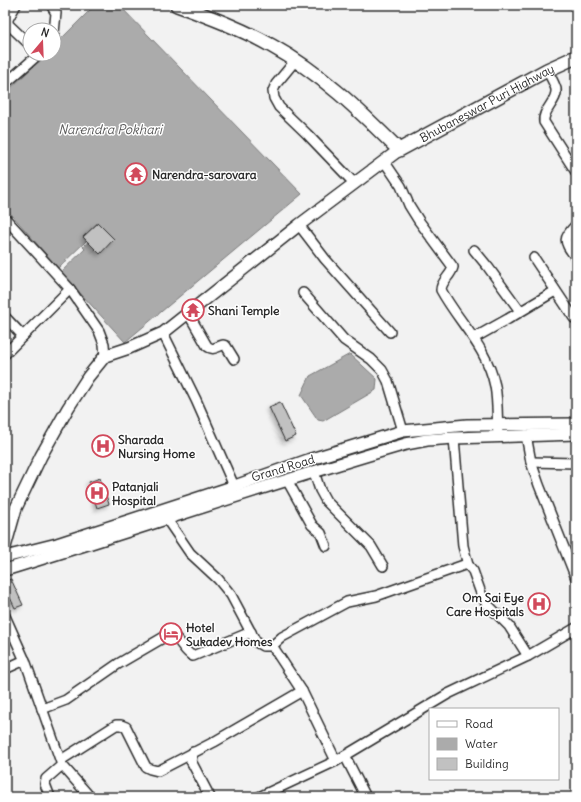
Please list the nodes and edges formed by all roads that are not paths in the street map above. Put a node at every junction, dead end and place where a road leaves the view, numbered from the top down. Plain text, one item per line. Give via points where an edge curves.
1 (16, 5) edge
2 (51, 5) edge
3 (177, 5) edge
4 (55, 22) edge
5 (22, 37) edge
6 (576, 57) edge
7 (295, 61) junction
8 (31, 62) edge
9 (547, 70) junction
10 (5, 84) edge
11 (399, 150) junction
12 (384, 161) junction
13 (576, 172) edge
14 (354, 183) junction
15 (5, 218) edge
16 (299, 225) junction
17 (576, 225) edge
18 (474, 250) dead end
19 (534, 258) dead end
20 (576, 258) edge
21 (70, 289) junction
22 (555, 290) junction
23 (303, 293) dead end
24 (520, 311) junction
25 (188, 313) junction
26 (5, 317) edge
27 (574, 318) dead end
28 (390, 332) dead end
29 (163, 333) junction
30 (23, 336) junction
31 (474, 338) junction
32 (5, 354) edge
33 (105, 356) junction
34 (234, 359) dead end
35 (576, 424) edge
36 (498, 430) junction
37 (403, 431) junction
38 (576, 434) edge
39 (526, 435) junction
40 (454, 438) junction
41 (531, 462) junction
42 (576, 463) edge
43 (314, 472) junction
44 (287, 480) junction
45 (234, 486) junction
46 (166, 518) junction
47 (326, 546) dead end
48 (5, 548) edge
49 (5, 557) edge
50 (468, 565) junction
51 (382, 566) dead end
52 (5, 570) edge
53 (576, 578) edge
54 (5, 616) edge
55 (576, 628) edge
56 (251, 632) junction
57 (272, 646) junction
58 (528, 656) junction
59 (25, 660) junction
60 (5, 669) edge
61 (302, 691) junction
62 (42, 709) junction
63 (194, 752) junction
64 (345, 756) junction
65 (336, 761) junction
66 (62, 763) junction
67 (50, 797) edge
68 (90, 797) edge
69 (210, 797) edge
70 (260, 797) edge
71 (366, 797) edge

1 - 5 street via 8,24
2 - 4 street via 56,13
3 - 7 highway via 242,30
6 - 9 highway, Bhubaneswar Puri Highway
7 - 11 highway via 330,85
7 - 14 street via 276,84 274,98 279,107
8 - 10 street
9 - 11 highway, Bhubaneswar Puri Highway
9 - 13 street via 556,93 543,118 544,122
11 - 12 main road
12 - 14 main road
12 - 31 street via 401,186 418,222 453,267 441,284 440,290
14 - 16 main road
15 - 21 street
16 - 25 main road
16 - 28 street via 325,259
17 - 20 street via 566,235 567,245
18 - 24 street
19 - 22 street
21 - 30 street
21 - 33 street via 99,330
22 - 24 street
22 - 27 street
23 - 37 street via 344,340 382,370 388,381
24 - 31 street
25 - 29 main road
25 - 34 street via 207,346 211,349 226,346
26 - 30 street
29 - 33 main road
29 - 45 street
30 - 32 street
31 - 36 street via 483,353 495,387
33 - 48 main road via 68,408 41,456 16,508
35 - 36 main road, Grand Road
36 - 37 main road, Grand Road via 460,425
36 - 39 main road, Grand Road
36 - 40 main road, Grand Road
37 - 45 main road, Grand Road
38 - 39 main road, Grand Road
39 - 41 street
40 - 43 main road, Grand Road via 406,444
40 - 50 street via 463,546
41 - 42 street
41 - 53 street
43 - 44 main road, Grand Road
43 - 51 street via 326,501 371,546
44 - 46 main road, Grand Road
44 - 47 street via 312,525 321,533
45 - 49 main road, Grand Road via 57,544
46 - 52 main road, Grand Road
46 - 56 street via 190,552 231,595
50 - 57 street via 376,596 347,602 282,637
50 - 58 street via 474,571 486,603 509,626
54 - 59 street
55 - 58 street
56 - 57 street via 259,645
56 - 62 street via 193,656 174,636 166,636 118,664 66,700
57 - 61 street
58 - 64 street via 448,694
59 - 60 street
59 - 62 street
61 - 63 street
61 - 65 street
62 - 66 street
63 - 66 street via 158,770 150,770 146,767 126,727 116,725
63 - 69 street via 191,761
64 - 65 street
64 - 71 street
65 - 70 street
66 - 67 street via 46,779 45,784
66 - 68 street

